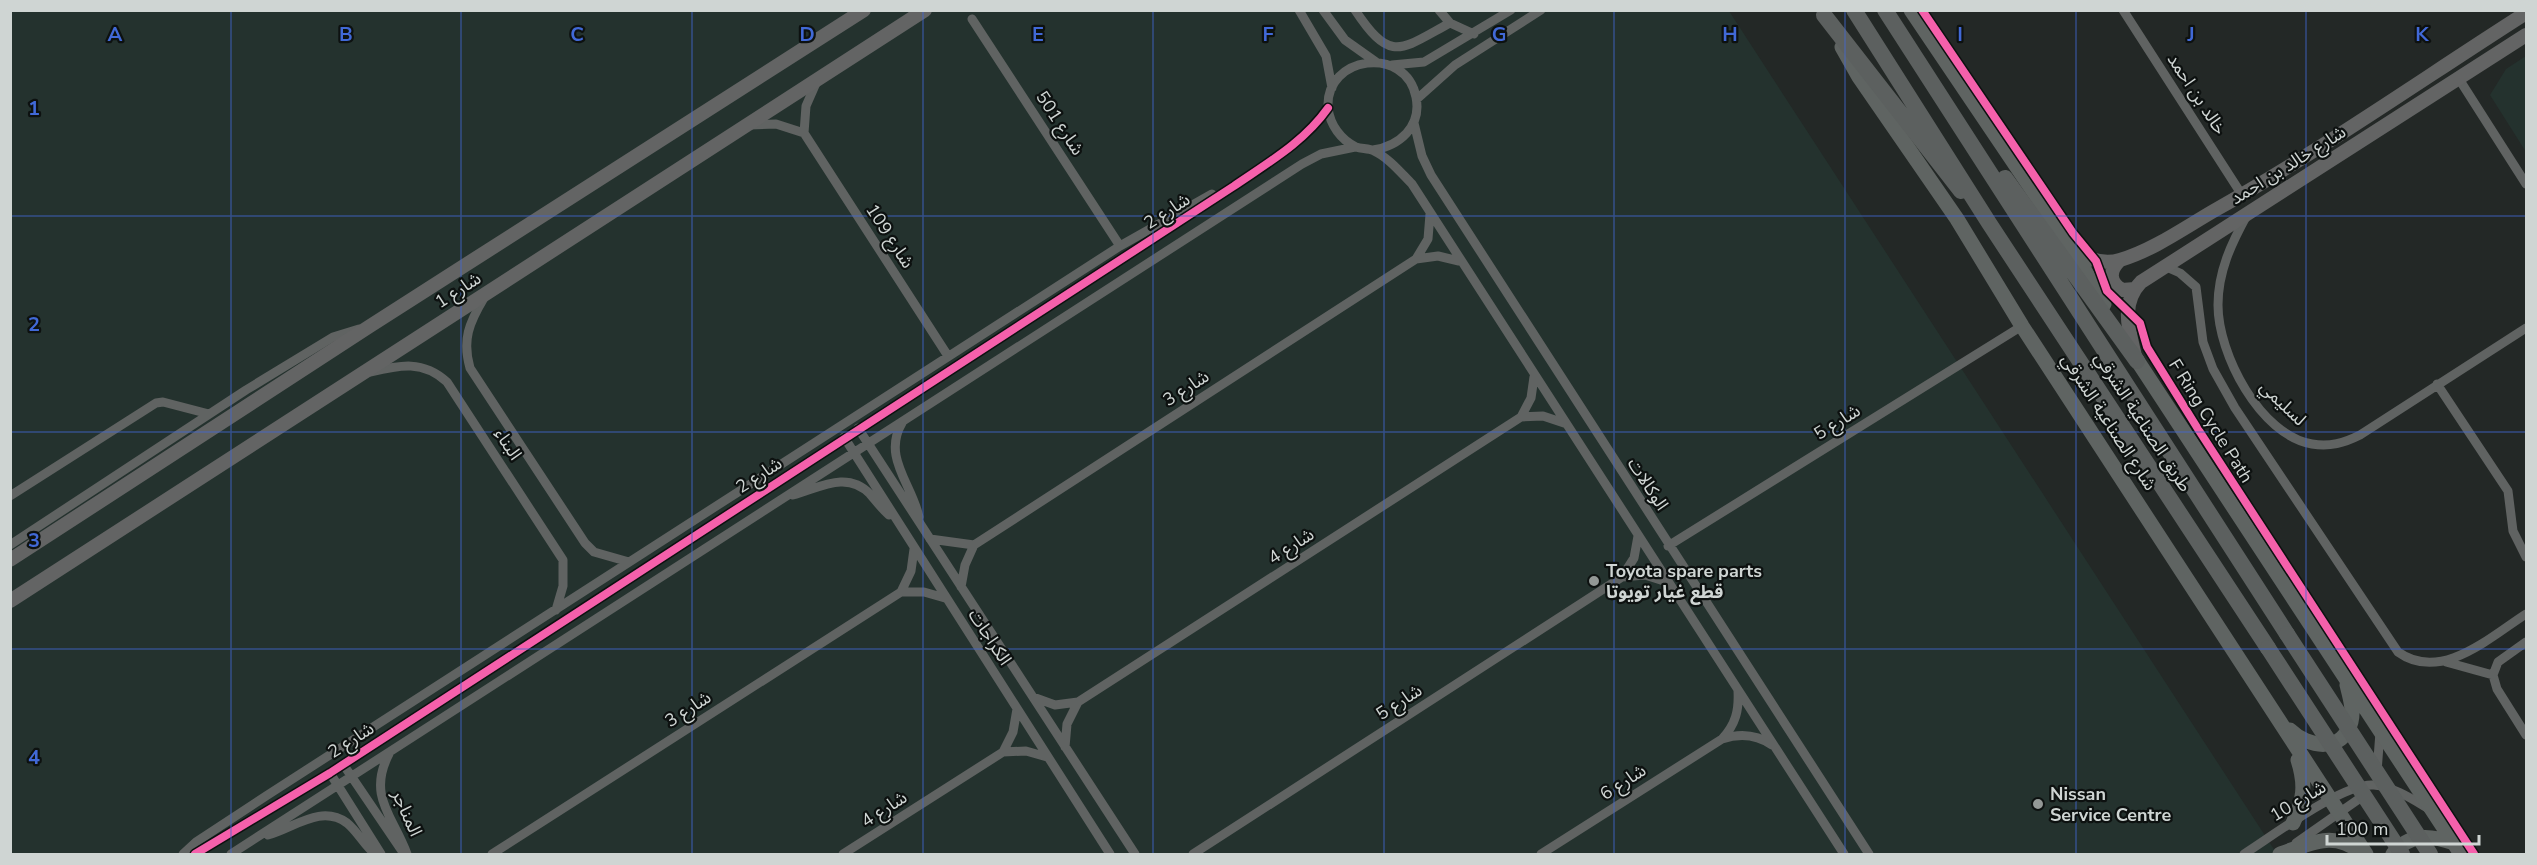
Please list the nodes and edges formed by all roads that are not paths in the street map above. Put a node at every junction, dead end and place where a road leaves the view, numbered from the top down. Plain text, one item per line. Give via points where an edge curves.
1 (864, 10) edge
2 (925, 10) edge
3 (1299, 10) edge
4 (1323, 10) edge
5 (1355, 10) edge
6 (1438, 10) edge
7 (1540, 10) edge
8 (1854, 10) edge
9 (1886, 10) edge
10 (1911, 10) edge
11 (2123, 10) edge
12 (1507, 12) edge
13 (1822, 13) edge
14 (2526, 13) edge
15 (972, 19) dead end
16 (1450, 23) junction
17 (1474, 33) junction
18 (2526, 35) edge
19 (1376, 62) junction
20 (1391, 65) junction
21 (2459, 79) junction
22 (817, 81) junction
23 (1332, 88) junction
24 (1417, 99) junction
25 (1328, 108) junction
26 (1951, 113) junction
27 (1414, 123) junction
28 (746, 126) junction
29 (804, 134) junction
30 (1355, 147) junction
31 (1373, 150) junction
32 (2526, 184) edge
33 (1234, 186) junction
34 (2242, 195) junction
35 (2249, 210) junction
36 (1430, 214) junction
37 (1989, 223) junction
38 (1120, 246) junction
39 (2073, 250) junction
40 (1416, 259) junction
41 (1459, 261) junction
42 (2119, 261) junction
43 (2164, 266) junction
44 (2135, 289) junction
45 (487, 293) junction
46 (370, 326) junction
47 (2022, 326) junction
48 (2526, 328) edge
49 (948, 356) junction
50 (2137, 361) junction
51 (360, 374) junction
52 (1534, 377) junction
53 (2437, 384) junction
54 (208, 414) junction
55 (1521, 417) junction
56 (904, 420) junction
57 (1564, 423) junction
58 (858, 428) junction
59 (844, 437) junction
60 (868, 443) junction
61 (855, 452) junction
62 (10, 496) edge
63 (784, 497) junction
64 (897, 523) junction
65 (921, 525) junction
66 (1638, 536) junction
67 (930, 539) junction
68 (10, 545) edge
69 (975, 545) junction
70 (1668, 546) junction
71 (914, 549) junction
72 (2526, 558) edge
73 (10, 560) edge
74 (629, 562) junction
75 (1622, 578) junction
76 (1667, 582) junction
77 (961, 587) junction
78 (901, 592) junction
79 (945, 598) junction
80 (10, 601) edge
81 (556, 610) junction
82 (2526, 614) edge
83 (2526, 642) edge
84 (2444, 662) junction
85 (2493, 675) junction
86 (2346, 676) junction
87 (1738, 689) junction
88 (1033, 697) junction
89 (1078, 702) junction
90 (2270, 708) junction
91 (1017, 709) junction
92 (2380, 728) junction
93 (2526, 735) edge
94 (1722, 739) junction
95 (2295, 745) junction
96 (1774, 746) junction
97 (1065, 747) junction
98 (390, 751) junction
99 (1003, 752) junction
100 (1047, 757) junction
101 (343, 764) junction
102 (330, 773) junction
103 (352, 776) junction
104 (2373, 785) junction
105 (338, 786) junction
106 (2331, 800) junction
107 (2434, 812) junction
108 (2340, 814) junction
109 (2293, 823) junction
110 (257, 838) junction
111 (2457, 849) edge
112 (1843, 854) edge
113 (2279, 854) edge
114 (183, 855) edge
115 (195, 855) edge
116 (231, 855) edge
117 (375, 855) edge
118 (381, 855) edge
119 (406, 855) edge
120 (492, 855) edge
121 (843, 855) edge
122 (1110, 855) edge
123 (1135, 855) edge
124 (1193, 855) edge
125 (1541, 855) edge
126 (1869, 855) edge
127 (2244, 855) edge
128 (2365, 855) edge
129 (2393, 855) edge
130 (2402, 855) edge
131 (2430, 855) edge

1 - 46 street, شارع 1
2 - 22 street, شارع 1
3 - 23 street via 1326,56
4 - 19 street via 1345,40
5 - 16 street via 1379,42 1398,47
6 - 16 street
7 - 24 street via 1455,65
8 - 37 highway, طريق الصناعية الشرقي
9 - 26 highway, طريق الصناعية الشرقي
10 - 39 main road
11 - 34 street, خالد بن احمد
12 - 17 street
13 - 37 highway via 1945,173
13 - 47 main road, شارع الصناعية الشرقي via 1859,77 1957,219
14 - 34 street, شارع خالد بن احمد
15 - 38 street, شارع 501
16 - 17 street
17 - 20 street via 1424,62
18 - 21 street, شارع خالد بن احمد
19 - 20 street
19 - 23 street via 1350,68
20 - 24 street via 1408,79
21 - 32 street
21 - 35 street, شارع خالد بن احمد
22 - 28 street, شارع 1
22 - 29 street via 806,106
23 - 25 street
24 - 27 street
25 - 30 street via 1336,131
25 - 33 street, شارع 2 via 1301,140
26 - 50 highway via 2008,182
26 - 131 highway, طريق الصناعية الشرقي, bridge
27 - 31 street via 1398,142
27 - 70 street, الوكالات via 1431,175
28 - 29 street via 776,124
28 - 45 street, شارع 1
29 - 49 street, شارع 109
30 - 31 street
30 - 56 street, شارع 2 via 1320,154 1302,164
31 - 36 street, الوكالات via 1412,184
33 - 38 street, شارع 2 via 1198,200
33 - 58 street, شارع 2
34 - 42 street, شارع خالد بن احمد
35 - 43 street, شارع خالد بن احمد
35 - 53 street, لسليمي via 2223,264 2219,328 2237,378 2283,431 2310,444 2346,442
36 - 40 street via 1428,239
36 - 41 street, الوكالات
37 - 130 highway, طريق الصناعية الشرقي, bridge
38 - 49 street, شارع 2
39 - 42 street, شارع خالد بن احمد via 2096,261
39 - 50 main road
40 - 41 street via 1438,256
40 - 69 street, شارع 3
41 - 52 street, الوكالات
42 - 44 street via 2112,272 2113,281 2122,290
43 - 44 street, شارع خالد بن احمد
43 - 84 street via 2196,287 2203,342 2213,369 2388,640 2406,658 2426,664
44 - 50 street via 2127,317
45 - 51 street, شارع 1
45 - 74 street, البناء via 468,327 465,352 470,368 585,543 594,552
46 - 54 street via 333,337
46 - 73 street, شارع 1
47 - 70 street, شارع 5
47 - 90 main road, شارع الصناعية الشرقي
48 - 53 street, لسليمي
49 - 74 street, شارع 2
50 - 86 main road
51 - 80 street, شارع 1
51 - 81 street, البناء via 424,366 447,382 563,560 563,586
52 - 55 street via 1531,398
52 - 57 street, الوكالات
53 - 72 street via 2508,491 2513,531
54 - 62 street via 156,402
54 - 68 street
55 - 57 street via 1543,416
55 - 89 street, شارع 4
56 - 60 street, شارع 2
56 - 65 street, الكراجات via 896,435 896,460
57 - 66 street, الوكالات
58 - 59 street, شارع 2
58 - 60 street, الكراجات
59 - 61 street, الكراجات
59 - 101 street, شارع 2
60 - 61 street, شارع 2
60 - 65 street, الكراجات
61 - 63 street, شارع 2
61 - 64 street, الكراجات
63 - 64 street, شارع 2 via 834,481 854,483 870,493
63 - 98 street, شارع 2
64 - 71 street, الكراجات
65 - 67 street, الكراجات
66 - 75 street via 1634,558
66 - 76 street, الوكالات
67 - 69 street
67 - 77 street, الكراجات
69 - 77 street
70 - 126 street, الوكالات
71 - 78 street via 911,571
71 - 79 street, الكراجات
74 - 81 street, شارع 2
75 - 76 street via 1645,575
75 - 124 street, شارع 5
76 - 87 street, الوكالات
77 - 88 street, الكراجات
78 - 79 street via 924,592
78 - 120 street, شارع 3
79 - 91 street, الكراجات
81 - 114 street, شارع 2 via 266,796 196,842
82 - 84 street
83 - 85 street via 2504,656
84 - 85 street
85 - 93 street
86 - 90 main road via 2352,714 2346,733 2336,741 2320,746 2308,744
86 - 92 main road
87 - 94 street, شارع 6 via 1738,711
87 - 96 street, الوكالات
88 - 89 street via 1055,705
88 - 97 street, الكراجات
89 - 97 street via 1067,724
90 - 95 main road, شارع الصناعية الشرقي
91 - 99 street via 1013,732
91 - 100 street, الكراجات
92 - 104 street
92 - 107 main road
94 - 96 street, شارع 6 via 1754,736
94 - 125 street, شارع 6
95 - 106 main road, شارع الصناعية الشرقي
95 - 109 main road via 2305,787
96 - 112 street, الوكالات
97 - 123 street, الكراجات
98 - 103 street, شارع 2
98 - 119 street, المناجر via 380,774 380,794
99 - 100 street via 1026,751
99 - 121 street, شارع 4
100 - 122 street, الكراجات
101 - 102 street, شارع 2
101 - 103 street, المناجر
102 - 105 street
102 - 115 street, شارع 2
103 - 105 street, شارع 2
103 - 119 street, المناجر
104 - 106 street, شارع 10
104 - 107 street
104 - 108 street, شارع 10
105 - 110 street, شارع 2
105 - 118 street
106 - 108 main road, شارع الصناعية الشرقي
106 - 109 street, شارع 10
107 - 111 main road
108 - 113 street, شارع 10
108 - 128 main road, شارع الصناعية الشرقي
109 - 127 street, شارع 10
110 - 116 street, شارع 2
110 - 117 street, شارع 2 via 313,817 331,816 346,823
111 - 129 main road via 2427,836 2403,843
113 - 128 main road via 2327,839 2344,841

